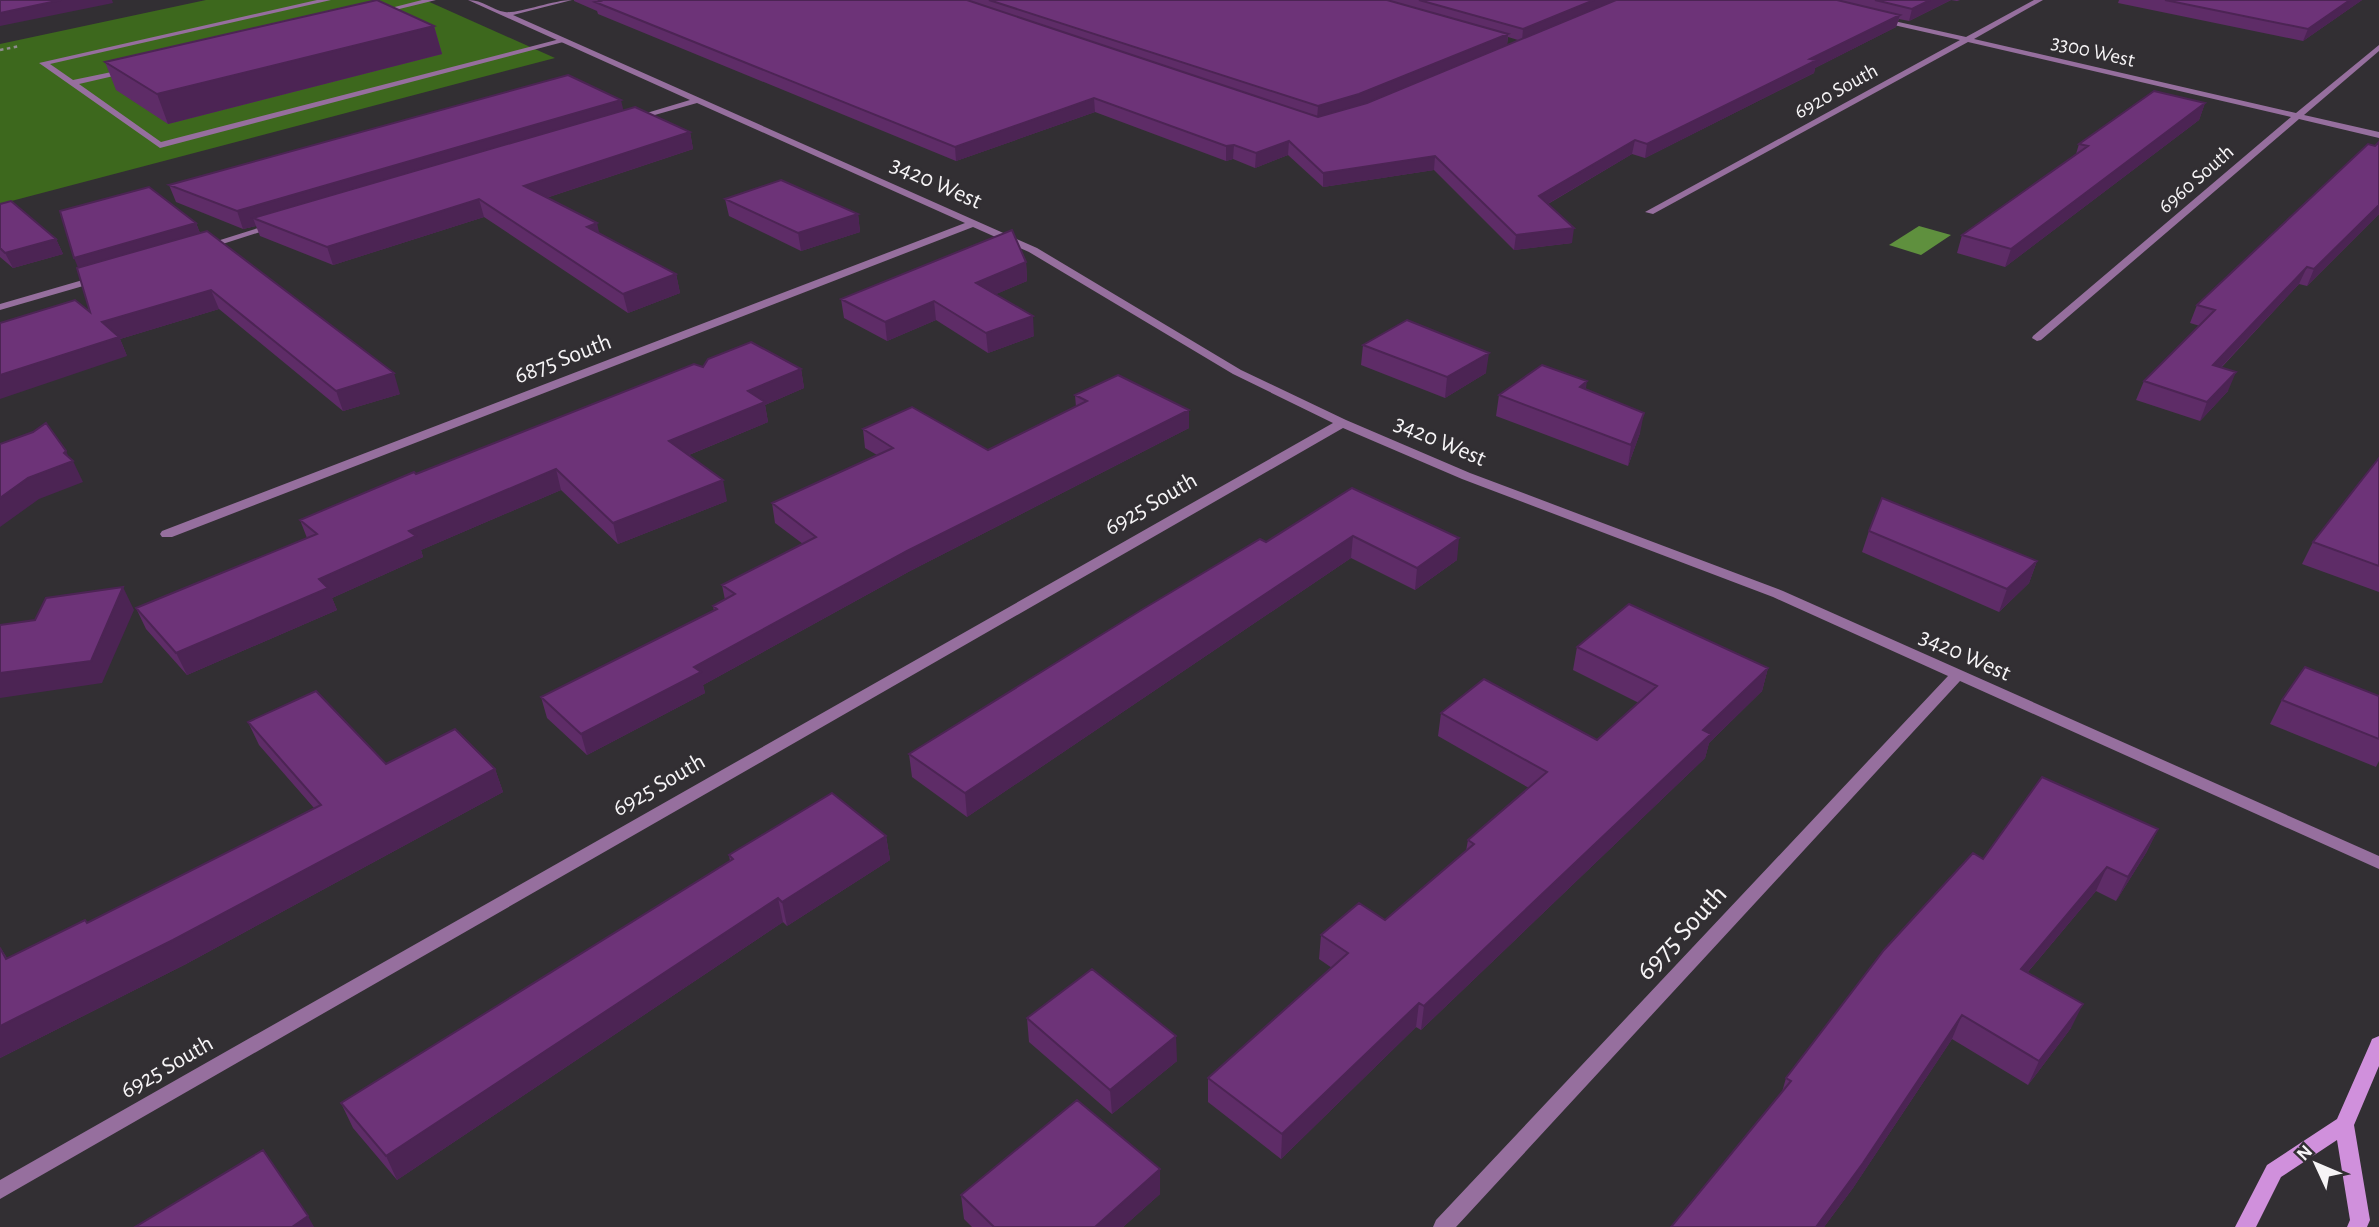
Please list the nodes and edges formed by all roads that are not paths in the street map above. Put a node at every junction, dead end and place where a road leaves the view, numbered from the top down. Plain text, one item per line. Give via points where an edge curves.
1 (327, 0) edge
2 (432, 0) edge
3 (472, 0) edge
4 (568, 0) edge
5 (2039, 0) edge
6 (372, 14) edge
7 (505, 15) junction
8 (1865, 15) edge
9 (1967, 39) junction
10 (563, 41) junction
11 (2379, 47) edge
12 (140, 67) edge
13 (72, 83) junction
14 (699, 100) junction
15 (2296, 116) junction
16 (624, 122) edge
17 (2379, 135) edge
18 (1650, 212) dead end
19 (975, 223) junction
20 (279, 225) edge
21 (186, 252) edge
22 (106, 276) edge
23 (0, 307) edge
24 (2037, 338) dead end
25 (1342, 423) junction
26 (167, 534) dead end
27 (1958, 674) junction
28 (2379, 863) edge
29 (2379, 1044) edge
30 (2344, 1125) junction
31 (0, 1191) edge
32 (1443, 1227) edge
33 (2245, 1227) edge
34 (2357, 1227) edge

1 - 13 street via 43,63
2 - 6 street
3 - 7 street, 3420 West
4 - 7 street
5 - 9 street, 6920 South
7 - 10 street, 3420 West
8 - 9 street, 3300 West
9 - 15 street, 3300 West
9 - 18 street, 6920 South
10 - 13 street via 160,145
10 - 14 street, 3420 West
11 - 15 street, 6960 South
12 - 13 street
14 - 16 street
14 - 19 street, 3420 West
15 - 17 street, 3300 West
15 - 24 street, 6960 South
19 - 25 street, 3420 West via 1032,250 1237,372
19 - 26 street, 6875 South
20 - 21 street
22 - 23 street
25 - 27 street, 3420 West via 1466,476 1778,594
25 - 31 street, 6925 South
27 - 28 street, 3420 West
27 - 32 street, 6975 South
29 - 30 main road
30 - 33 main road via 2274,1171
30 - 34 main road via 2360,1220

